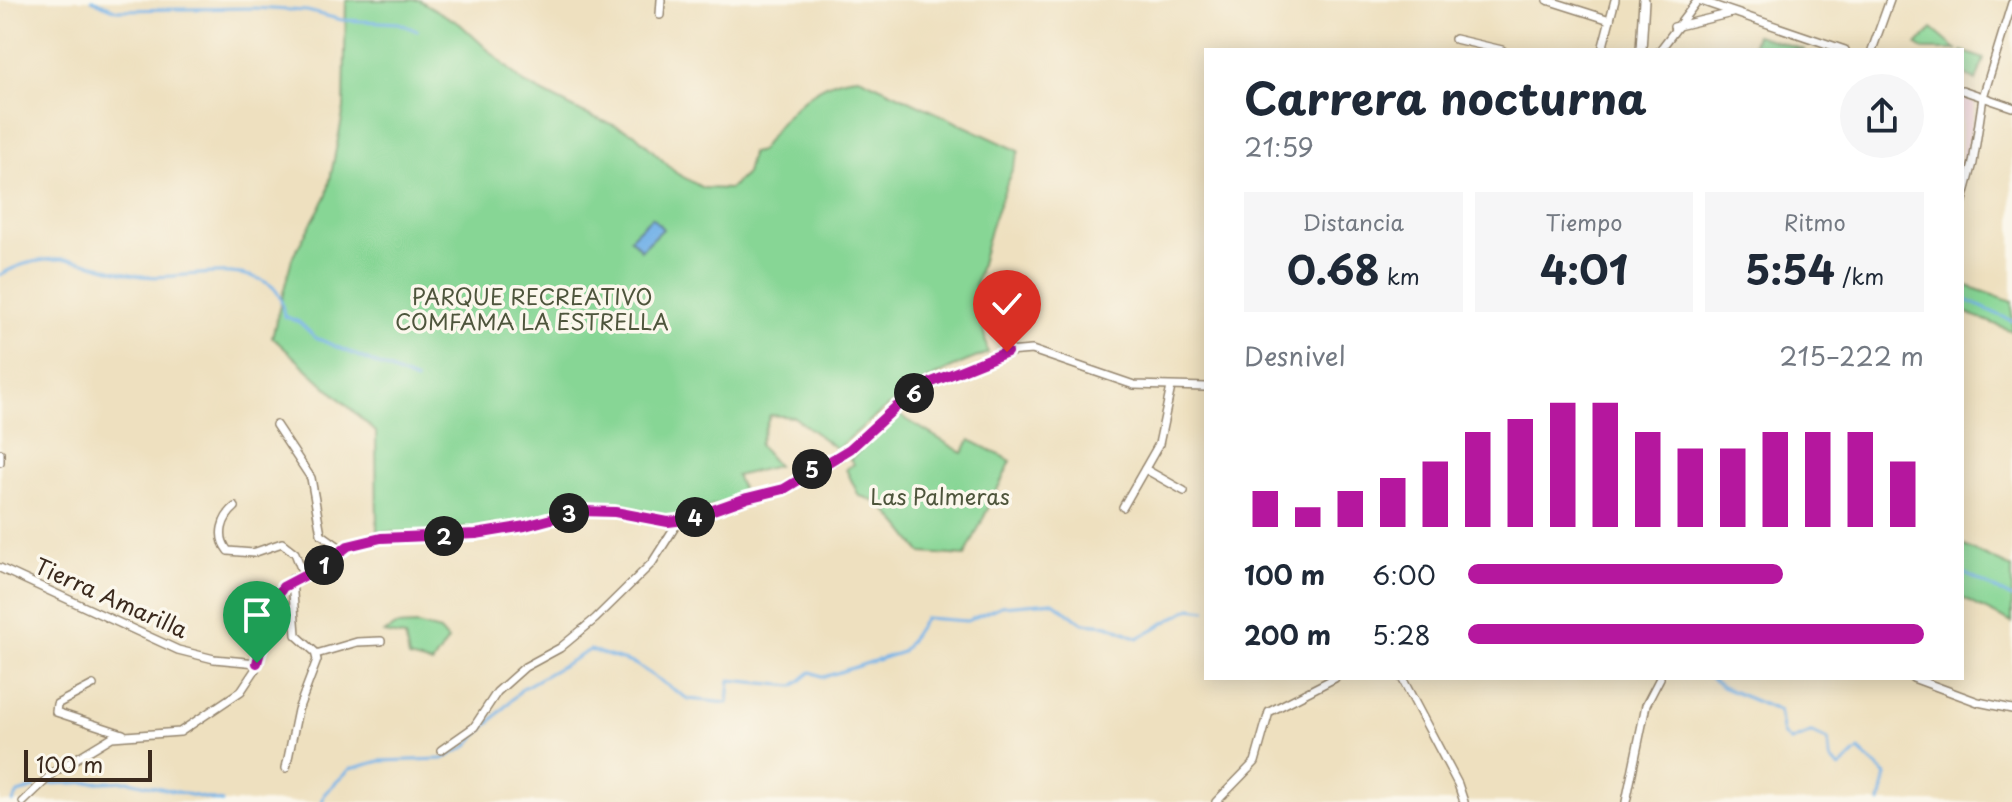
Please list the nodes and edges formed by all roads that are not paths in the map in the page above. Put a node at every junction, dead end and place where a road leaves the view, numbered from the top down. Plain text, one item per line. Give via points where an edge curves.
1 (661, 0) edge
2 (1547, 0) edge
3 (1615, 0) edge
4 (1644, 0) edge
5 (1698, 0) edge
6 (1890, 0) edge
7 (2012, 3) edge
8 (1734, 12) junction
9 (660, 15) dead end
10 (1610, 20) junction
11 (1674, 27) junction
12 (1455, 39) dead end
13 (1493, 48) edge
14 (1603, 48) edge
15 (1641, 48) edge
16 (1661, 48) edge
17 (1839, 48) edge
18 (1873, 48) edge
19 (1964, 91) edge
20 (1983, 97) junction
21 (2012, 107) edge
22 (1964, 197) edge
23 (1171, 387) junction
24 (1204, 387) edge
25 (276, 425) dead end
26 (0, 453) edge
27 (0, 462) edge
28 (1145, 469) junction
29 (1184, 491) dead end
30 (235, 507) dead end
31 (1123, 507) dead end
32 (678, 522) junction
33 (342, 549) junction
34 (0, 568) edge
35 (304, 576) junction
36 (292, 579) junction
37 (381, 641) dead end
38 (316, 654) junction
39 (257, 663) junction
40 (1331, 680) edge
41 (1403, 680) edge
42 (1659, 680) edge
43 (1919, 680) edge
44 (1934, 680) edge
45 (93, 685) dead end
46 (1944, 689) junction
47 (2012, 709) edge
48 (123, 734) junction
49 (441, 750) dead end
50 (286, 768) dead end
51 (23, 802) edge
52 (1216, 802) edge
53 (1464, 802) edge
54 (1626, 802) edge

1 - 9 street
2 - 10 street
3 - 10 street
4 - 15 street
5 - 8 street
5 - 11 street
6 - 18 street
7 - 20 street
8 - 11 street
8 - 17 street
10 - 14 street
11 - 16 street
12 - 13 street
19 - 20 street
20 - 21 street
20 - 22 street
23 - 24 street
23 - 28 street via 1162,434
23 - 32 street via 1134,385 1032,350 1007,352 932,382 850,449 784,489
25 - 33 street via 311,478 321,534
26 - 27 street
28 - 29 street
28 - 31 street
30 - 35 street via 224,520 221,535 228,551 253,553 282,543 295,553
32 - 33 street via 581,511 488,532 381,538
32 - 49 street via 652,563 595,619 560,648 525,667 497,692 474,727
33 - 35 street
34 - 39 street, Tierra Amarilla via 178,650
35 - 36 street
36 - 38 street via 296,635
36 - 39 street via 274,601
37 - 38 street via 349,643
38 - 50 street
39 - 48 street via 241,691 191,727 168,734
40 - 52 street via 1269,712 1255,762
41 - 53 street
42 - 54 street via 1646,705
43 - 46 street
44 - 46 street
45 - 48 street via 57,704 56,712
46 - 47 street
48 - 51 street via 54,772

